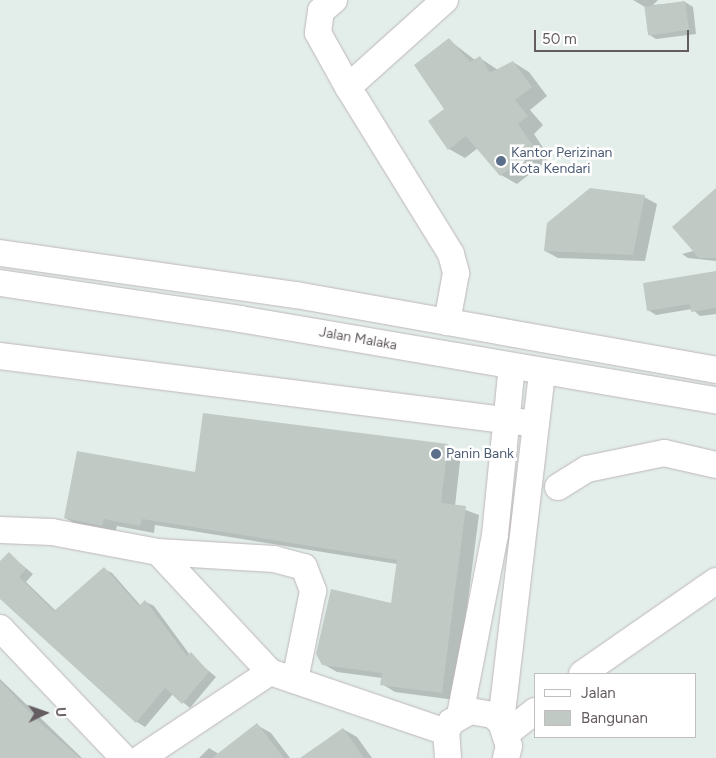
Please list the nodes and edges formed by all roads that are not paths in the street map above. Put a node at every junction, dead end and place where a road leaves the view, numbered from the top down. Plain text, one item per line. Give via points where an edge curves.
1 (334, 0) edge
2 (445, 0) edge
3 (348, 87) junction
4 (0, 253) edge
5 (0, 283) edge
6 (447, 322) junction
7 (0, 356) edge
8 (716, 370) edge
9 (510, 395) junction
10 (539, 400) junction
11 (716, 400) edge
12 (716, 465) edge
13 (558, 487) dead end
14 (0, 530) edge
15 (158, 552) junction
16 (716, 581) edge
17 (481, 615) junction
18 (513, 617) junction
19 (0, 628) edge
20 (270, 672) junction
21 (583, 673) edge
22 (295, 680) junction
23 (534, 712) edge
24 (453, 724) junction
25 (506, 746) edge
26 (124, 758) edge
27 (141, 758) edge
28 (448, 758) edge

1 - 3 street via 321,11 318,33
2 - 3 street
3 - 6 street via 414,188 452,254 454,283
4 - 6 street via 296,295
5 - 9 street, Jalan Malaka
6 - 8 street
7 - 9 street
9 - 10 street
9 - 10 street, Jalan Malaka
9 - 17 street
10 - 11 street, Jalan Malaka
10 - 18 street
12 - 13 street via 664,453 587,469
14 - 15 street via 52,532
15 - 20 street
15 - 22 street via 274,558 304,567 313,591
16 - 21 street
17 - 18 street
17 - 24 street
18 - 25 street
19 - 26 street
20 - 22 street
20 - 27 street
22 - 24 street
23 - 25 street
24 - 25 street via 482,712
24 - 28 street

